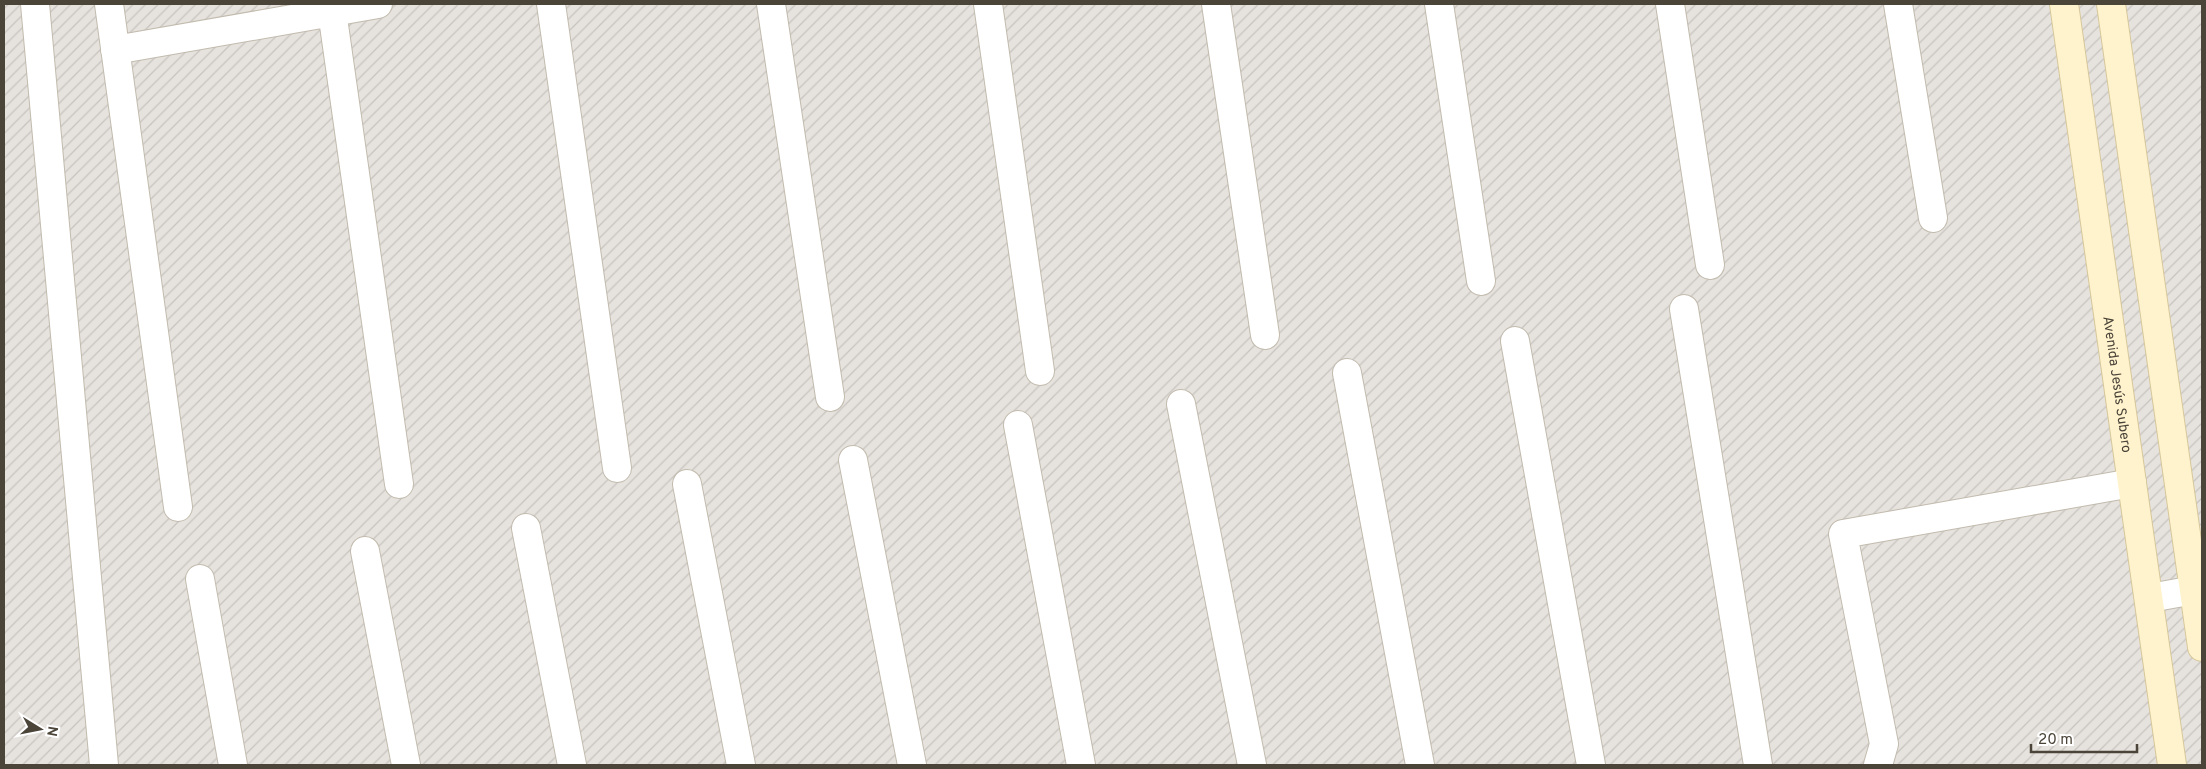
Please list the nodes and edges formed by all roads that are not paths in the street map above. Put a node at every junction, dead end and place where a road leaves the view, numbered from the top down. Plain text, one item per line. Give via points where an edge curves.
1 (35, 4) edge
2 (109, 4) edge
3 (378, 4) edge
4 (551, 4) edge
5 (771, 4) edge
6 (988, 4) edge
7 (1216, 4) edge
8 (1439, 4) edge
9 (1670, 4) edge
10 (1898, 4) edge
11 (2064, 4) edge
12 (2111, 4) edge
13 (331, 8) edge
14 (115, 50) junction
15 (1933, 218) dead end
16 (1710, 265) dead end
17 (1480, 281) dead end
18 (1684, 309) dead end
19 (1265, 335) dead end
20 (1515, 341) dead end
21 (1040, 372) dead end
22 (1347, 373) dead end
23 (830, 397) dead end
24 (1181, 404) dead end
25 (1018, 425) dead end
26 (853, 460) dead end
27 (617, 468) dead end
28 (2132, 483) junction
29 (400, 484) dead end
30 (687, 484) dead end
31 (178, 507) dead end
32 (526, 528) dead end
33 (365, 551) dead end
34 (200, 579) dead end
35 (2194, 590) junction
36 (2150, 598) junction
37 (2202, 647) edge
38 (104, 765) edge
39 (233, 765) edge
40 (406, 765) edge
41 (572, 765) edge
42 (741, 765) edge
43 (912, 765) edge
44 (1081, 765) edge
45 (1252, 765) edge
46 (1420, 765) edge
47 (1591, 765) edge
48 (1758, 765) edge
49 (1878, 765) edge
50 (2172, 765) edge

1 - 38 street
2 - 14 street
3 - 13 street
4 - 27 street
5 - 23 street
6 - 21 street
7 - 19 street
8 - 17 street
9 - 16 street
10 - 15 street
11 - 28 main road, Avenida Jesús Subero
12 - 35 main road
13 - 14 street
13 - 29 street
14 - 31 street
18 - 48 street
20 - 47 street
22 - 46 street
24 - 45 street
25 - 44 street
26 - 43 street
28 - 36 main road, Avenida Jesús Subero
28 - 49 street via 1843,534 1884,744
30 - 42 street
32 - 41 street
33 - 40 street
34 - 39 street
35 - 36 street
35 - 37 main road
36 - 50 main road, Avenida Jesús Subero

